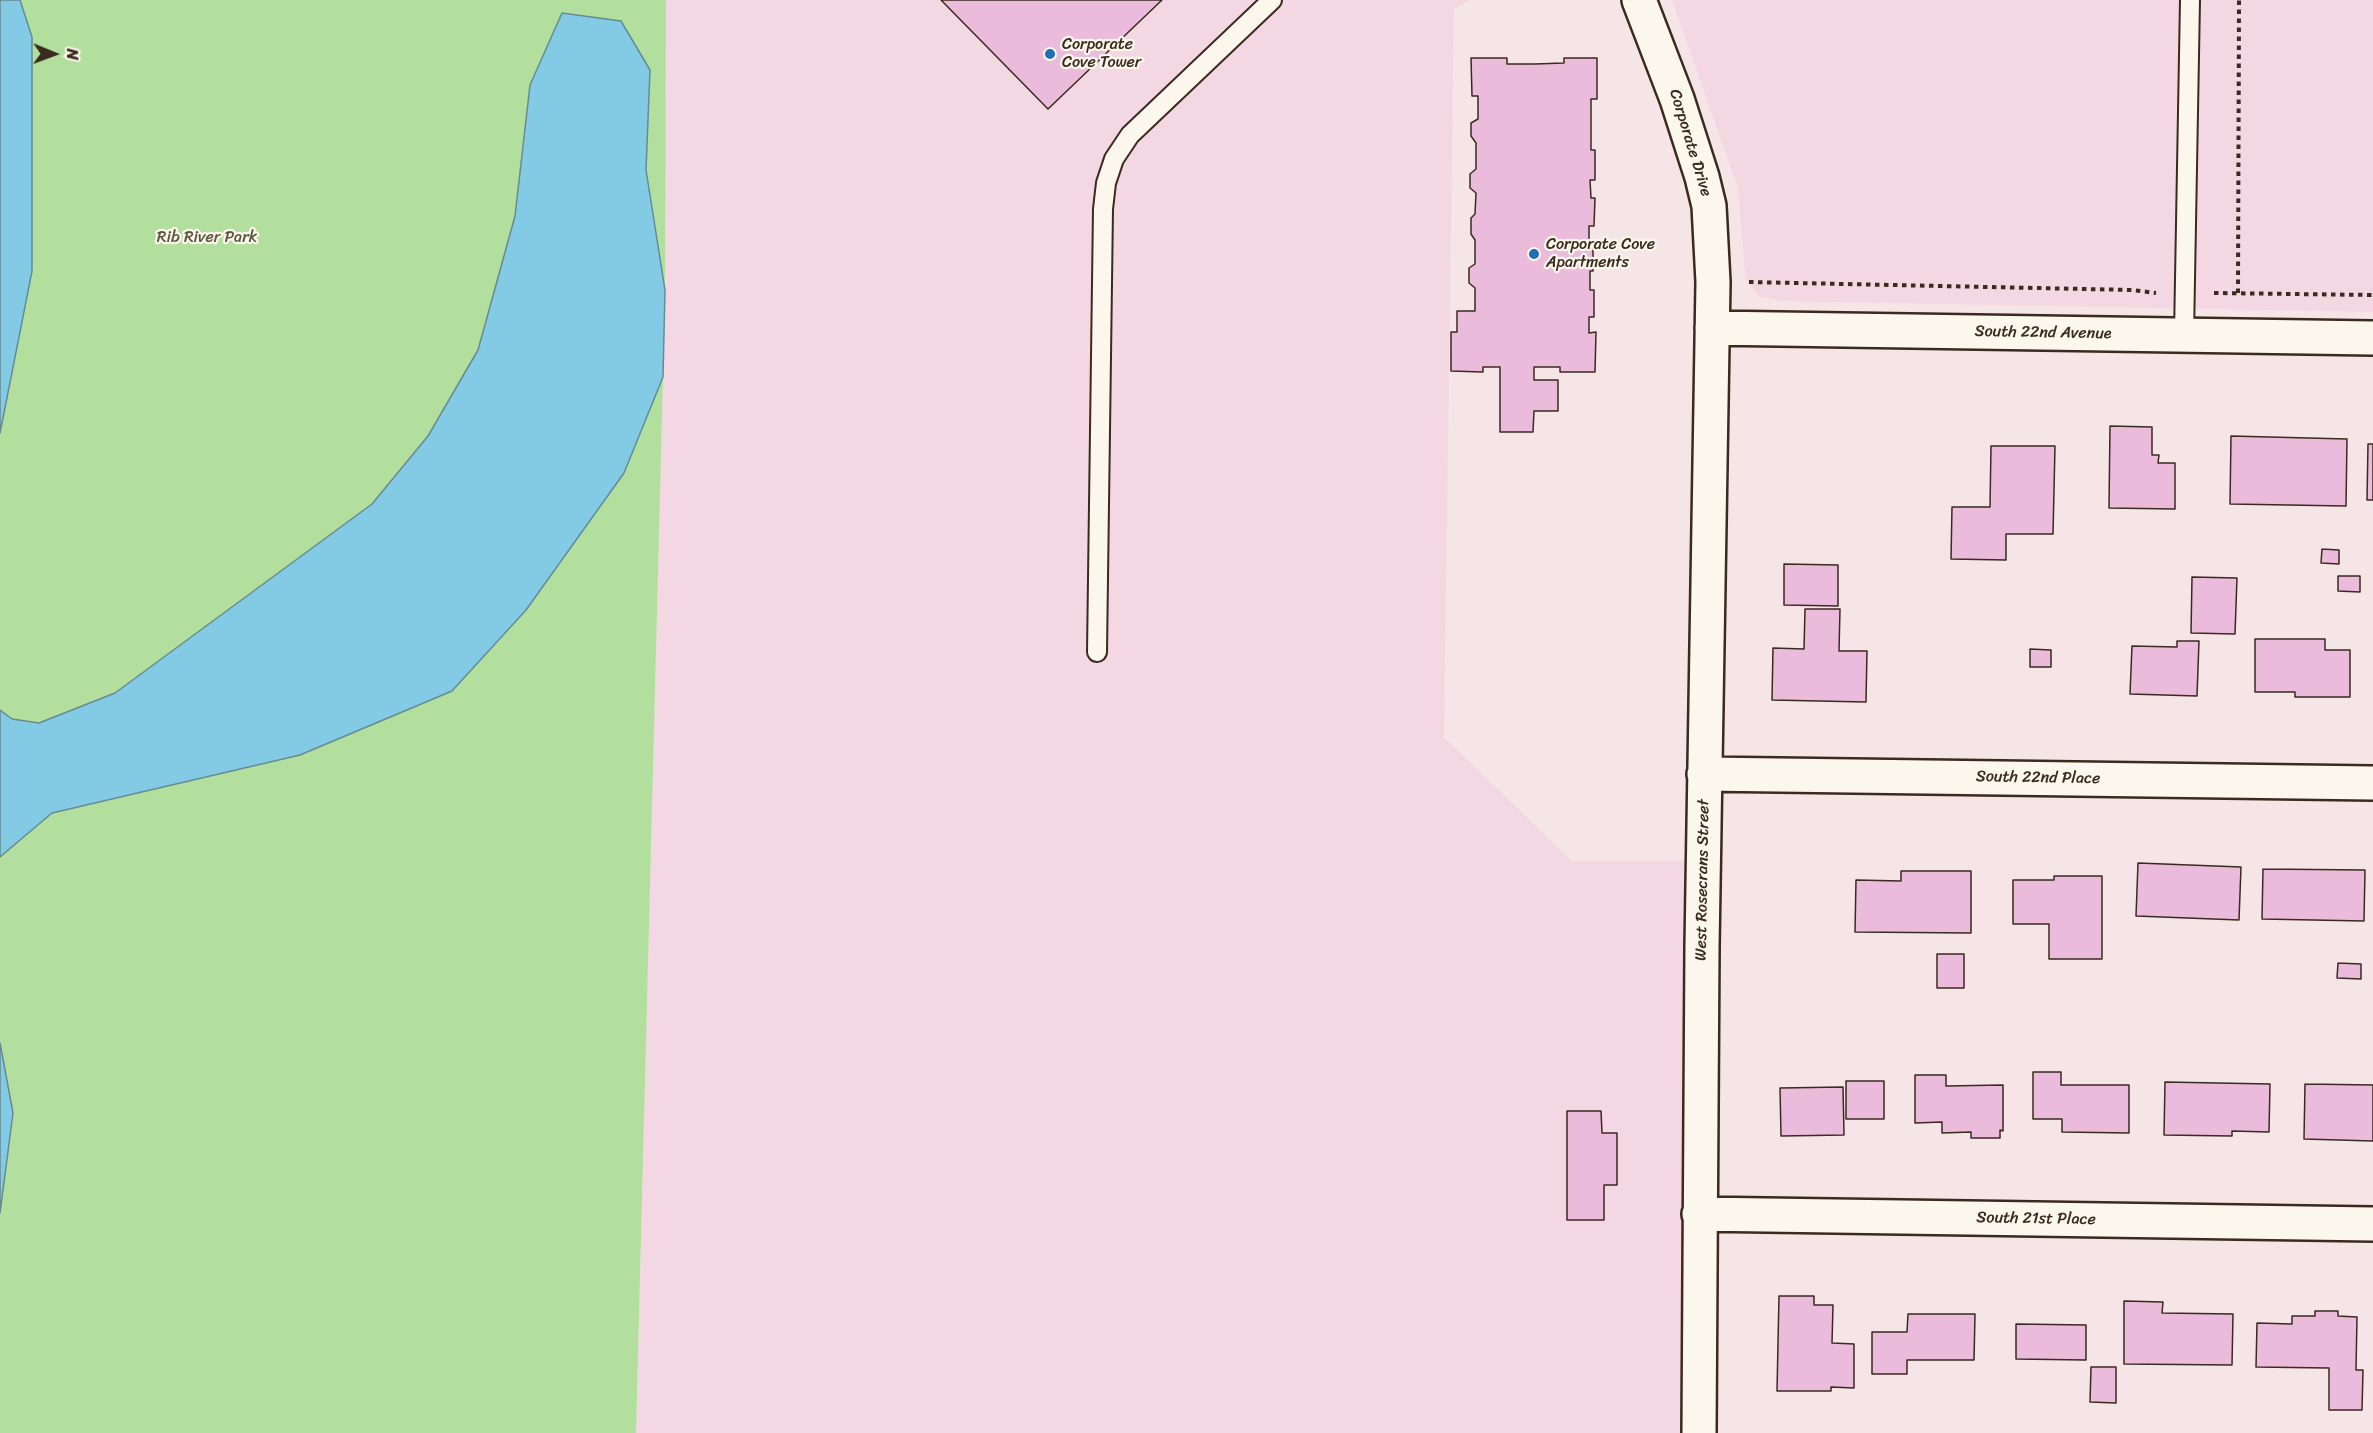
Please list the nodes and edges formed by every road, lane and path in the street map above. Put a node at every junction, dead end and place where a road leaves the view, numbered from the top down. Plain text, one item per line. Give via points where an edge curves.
1 (1272, 0) edge
2 (1639, 0) edge
3 (2190, 0) edge
4 (2239, 0) edge
5 (1713, 282) junction
6 (2186, 292) junction
7 (2238, 293) junction
8 (2373, 294) edge
9 (1712, 328) junction
10 (2184, 335) junction
11 (2373, 338) edge
12 (1097, 652) dead end
13 (1704, 774) junction
14 (2373, 783) edge
15 (1700, 1214) junction
16 (2373, 1224) edge
17 (1699, 1433) edge

1 - 12 lane via 1130,135 1114,159 1106,183
2 - 5 street, Corporate Drive via 1702,177 1709,206
3 - 6 lane
4 - 7 path
5 - 6 path
5 - 9 street, Corporate Drive
6 - 7 path
6 - 10 lane
7 - 8 path
9 - 10 street, South 22nd Avenue
9 - 13 street, West Rosecrans Street
10 - 11 street, South 22nd Avenue
13 - 14 street, South 22nd Place
13 - 15 street, West Rosecrans Street
15 - 16 street, South 21st Place
15 - 17 street, West Rosecrans Street

